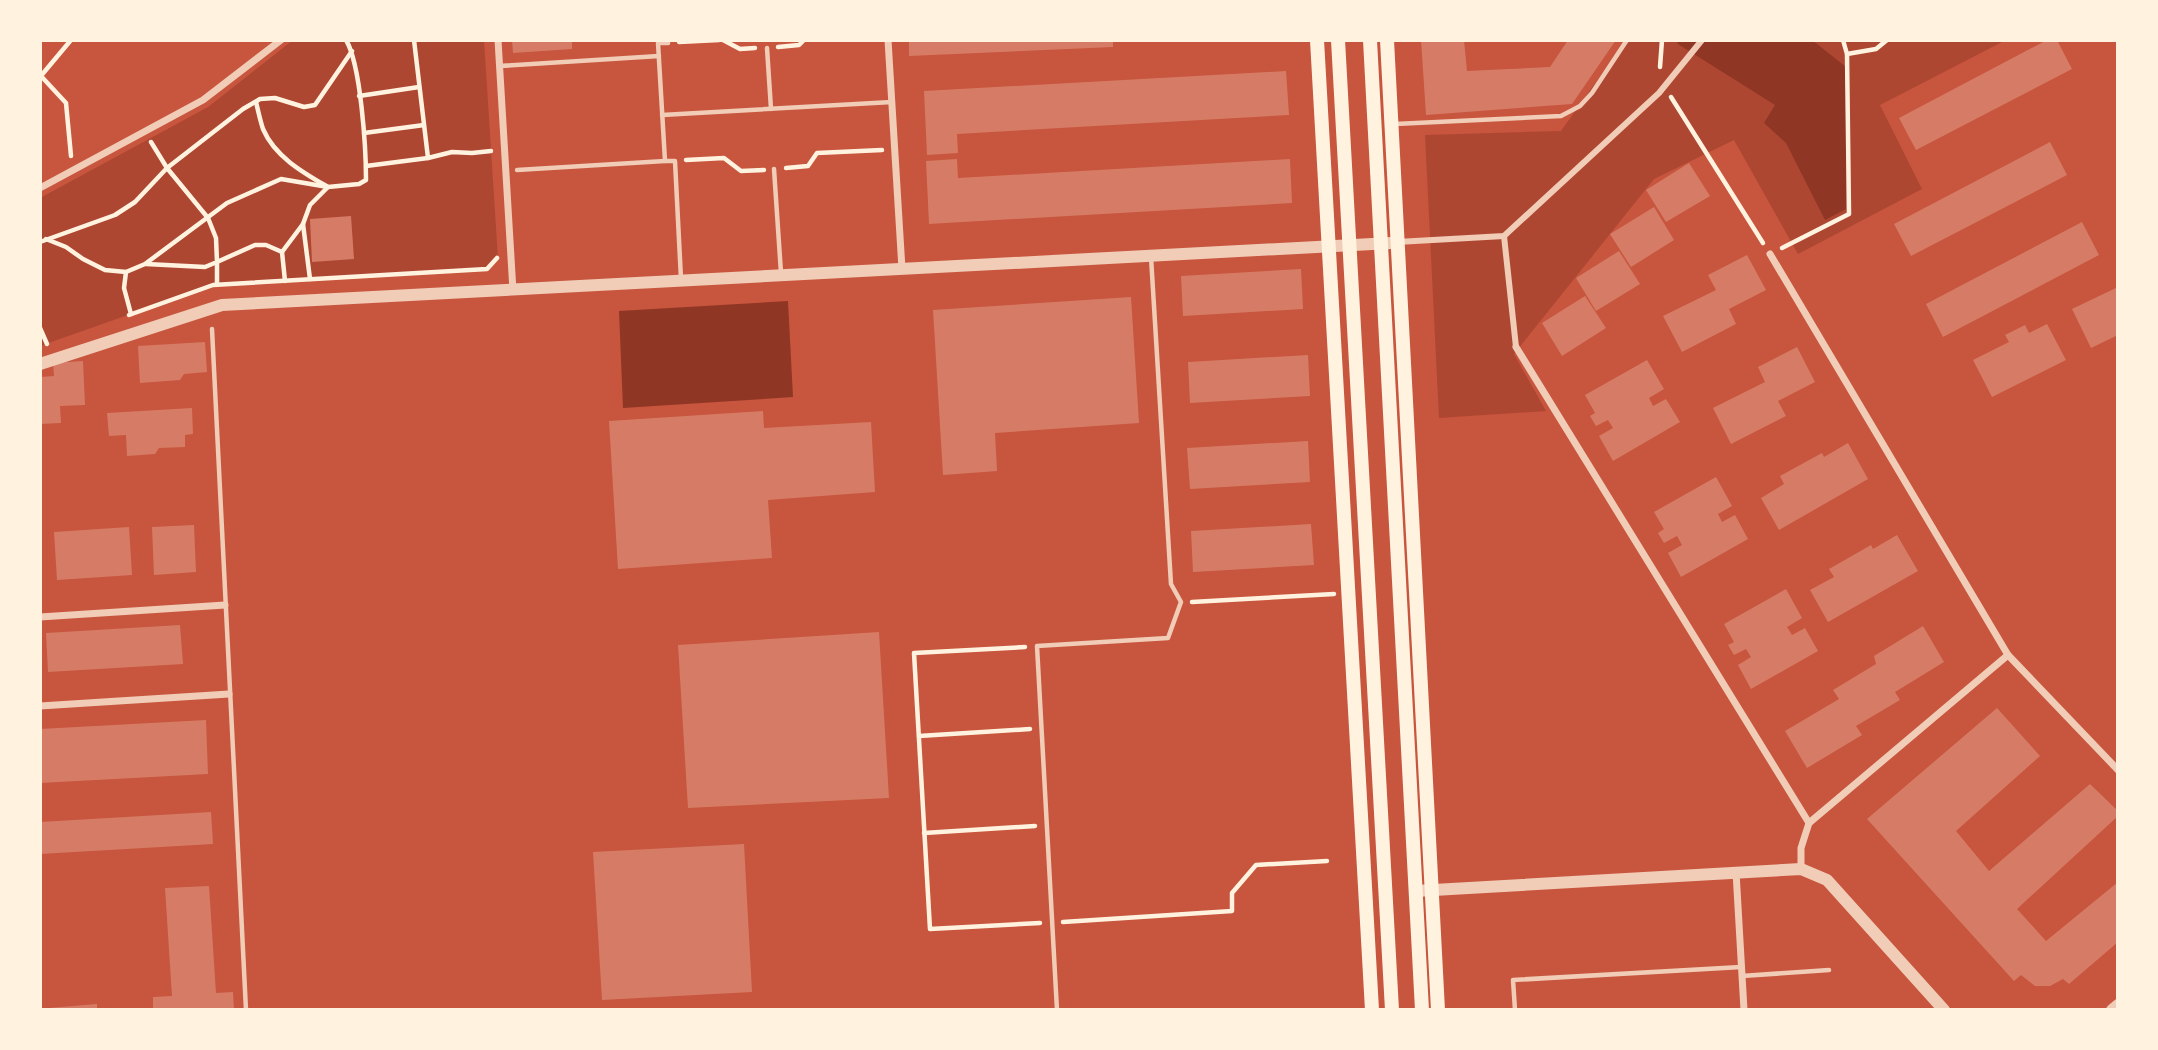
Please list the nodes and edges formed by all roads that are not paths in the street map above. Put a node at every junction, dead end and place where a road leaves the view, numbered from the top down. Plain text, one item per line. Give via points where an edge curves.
1 (281, 40) edge
2 (498, 40) edge
3 (888, 40) edge
4 (1317, 40) edge
5 (1338, 40) edge
6 (1370, 40) edge
7 (1387, 40) edge
8 (1627, 40) edge
9 (1702, 40) edge
10 (668, 42) edge
11 (767, 48) dead end
12 (659, 56) junction
13 (500, 66) junction
14 (892, 102) junction
15 (771, 109) junction
16 (662, 115) junction
17 (1391, 124) junction
18 (665, 161) junction
19 (774, 169) dead end
20 (517, 170) dead end
21 (40, 188) edge
22 (1504, 236) junction
23 (1396, 242) junction
24 (1381, 243) junction
25 (1349, 244) junction
26 (1329, 246) junction
27 (1770, 254) road end
28 (1151, 255) junction
29 (902, 269) junction
30 (781, 275) junction
31 (681, 281) junction
32 (513, 291) junction
33 (212, 329) dead end
34 (1516, 347) joint
35 (40, 364) edge
36 (225, 606) junction
37 (40, 617) edge
38 (2008, 654) junction
39 (229, 694) junction
40 (40, 706) edge
41 (2118, 770) edge
42 (1809, 823) junction
43 (1801, 869) junction
44 (1736, 872) junction
45 (1432, 890) junction
46 (1416, 891) junction
47 (1741, 967) junction
48 (1829, 971) dead end
49 (1741, 976) junction
50 (2118, 1005) edge
51 (246, 1010) edge
52 (1057, 1010) edge
53 (1372, 1010) edge
54 (1392, 1010) edge
55 (1422, 1010) edge
56 (1438, 1010) edge
57 (1515, 1010) edge
58 (1744, 1010) edge
59 (1944, 1010) edge
60 (2112, 1010) edge

1 - 21 street via 203,100
2 - 13 street
3 - 14 street
4 - 26 main road
5 - 25 main road
6 - 24 main road
7 - 17 main road
8 - 17 lane via 1592,93 1561,116
9 - 22 street via 1664,87
10 - 12 lane via 658,43
11 - 15 lane
12 - 13 lane
12 - 16 lane
13 - 32 street
14 - 15 lane
14 - 29 street
15 - 16 lane
16 - 18 lane
17 - 23 main road
18 - 20 lane
18 - 31 lane via 675,161
19 - 30 lane
22 - 23 street
22 - 34 street
23 - 24 street
23 - 45 main road
24 - 25 street
24 - 46 main road
25 - 26 street
25 - 54 main road
26 - 28 street
26 - 53 main road
27 - 38 street
28 - 29 street
28 - 52 lane via 1171,584 1181,602 1168,638 1037,646
29 - 30 street
30 - 31 street
31 - 32 street
32 - 35 street via 222,306
33 - 36 lane
34 - 42 street
36 - 37 street
36 - 39 lane
38 - 41 street
38 - 42 street
39 - 40 street
39 - 51 lane
42 - 43 street via 1801,848
43 - 44 street
43 - 59 street via 1827,880
44 - 45 street
44 - 47 street
45 - 46 street
45 - 56 main road
46 - 55 main road
47 - 49 street
47 - 57 lane via 1513,980
48 - 49 lane
49 - 58 street
50 - 60 street

